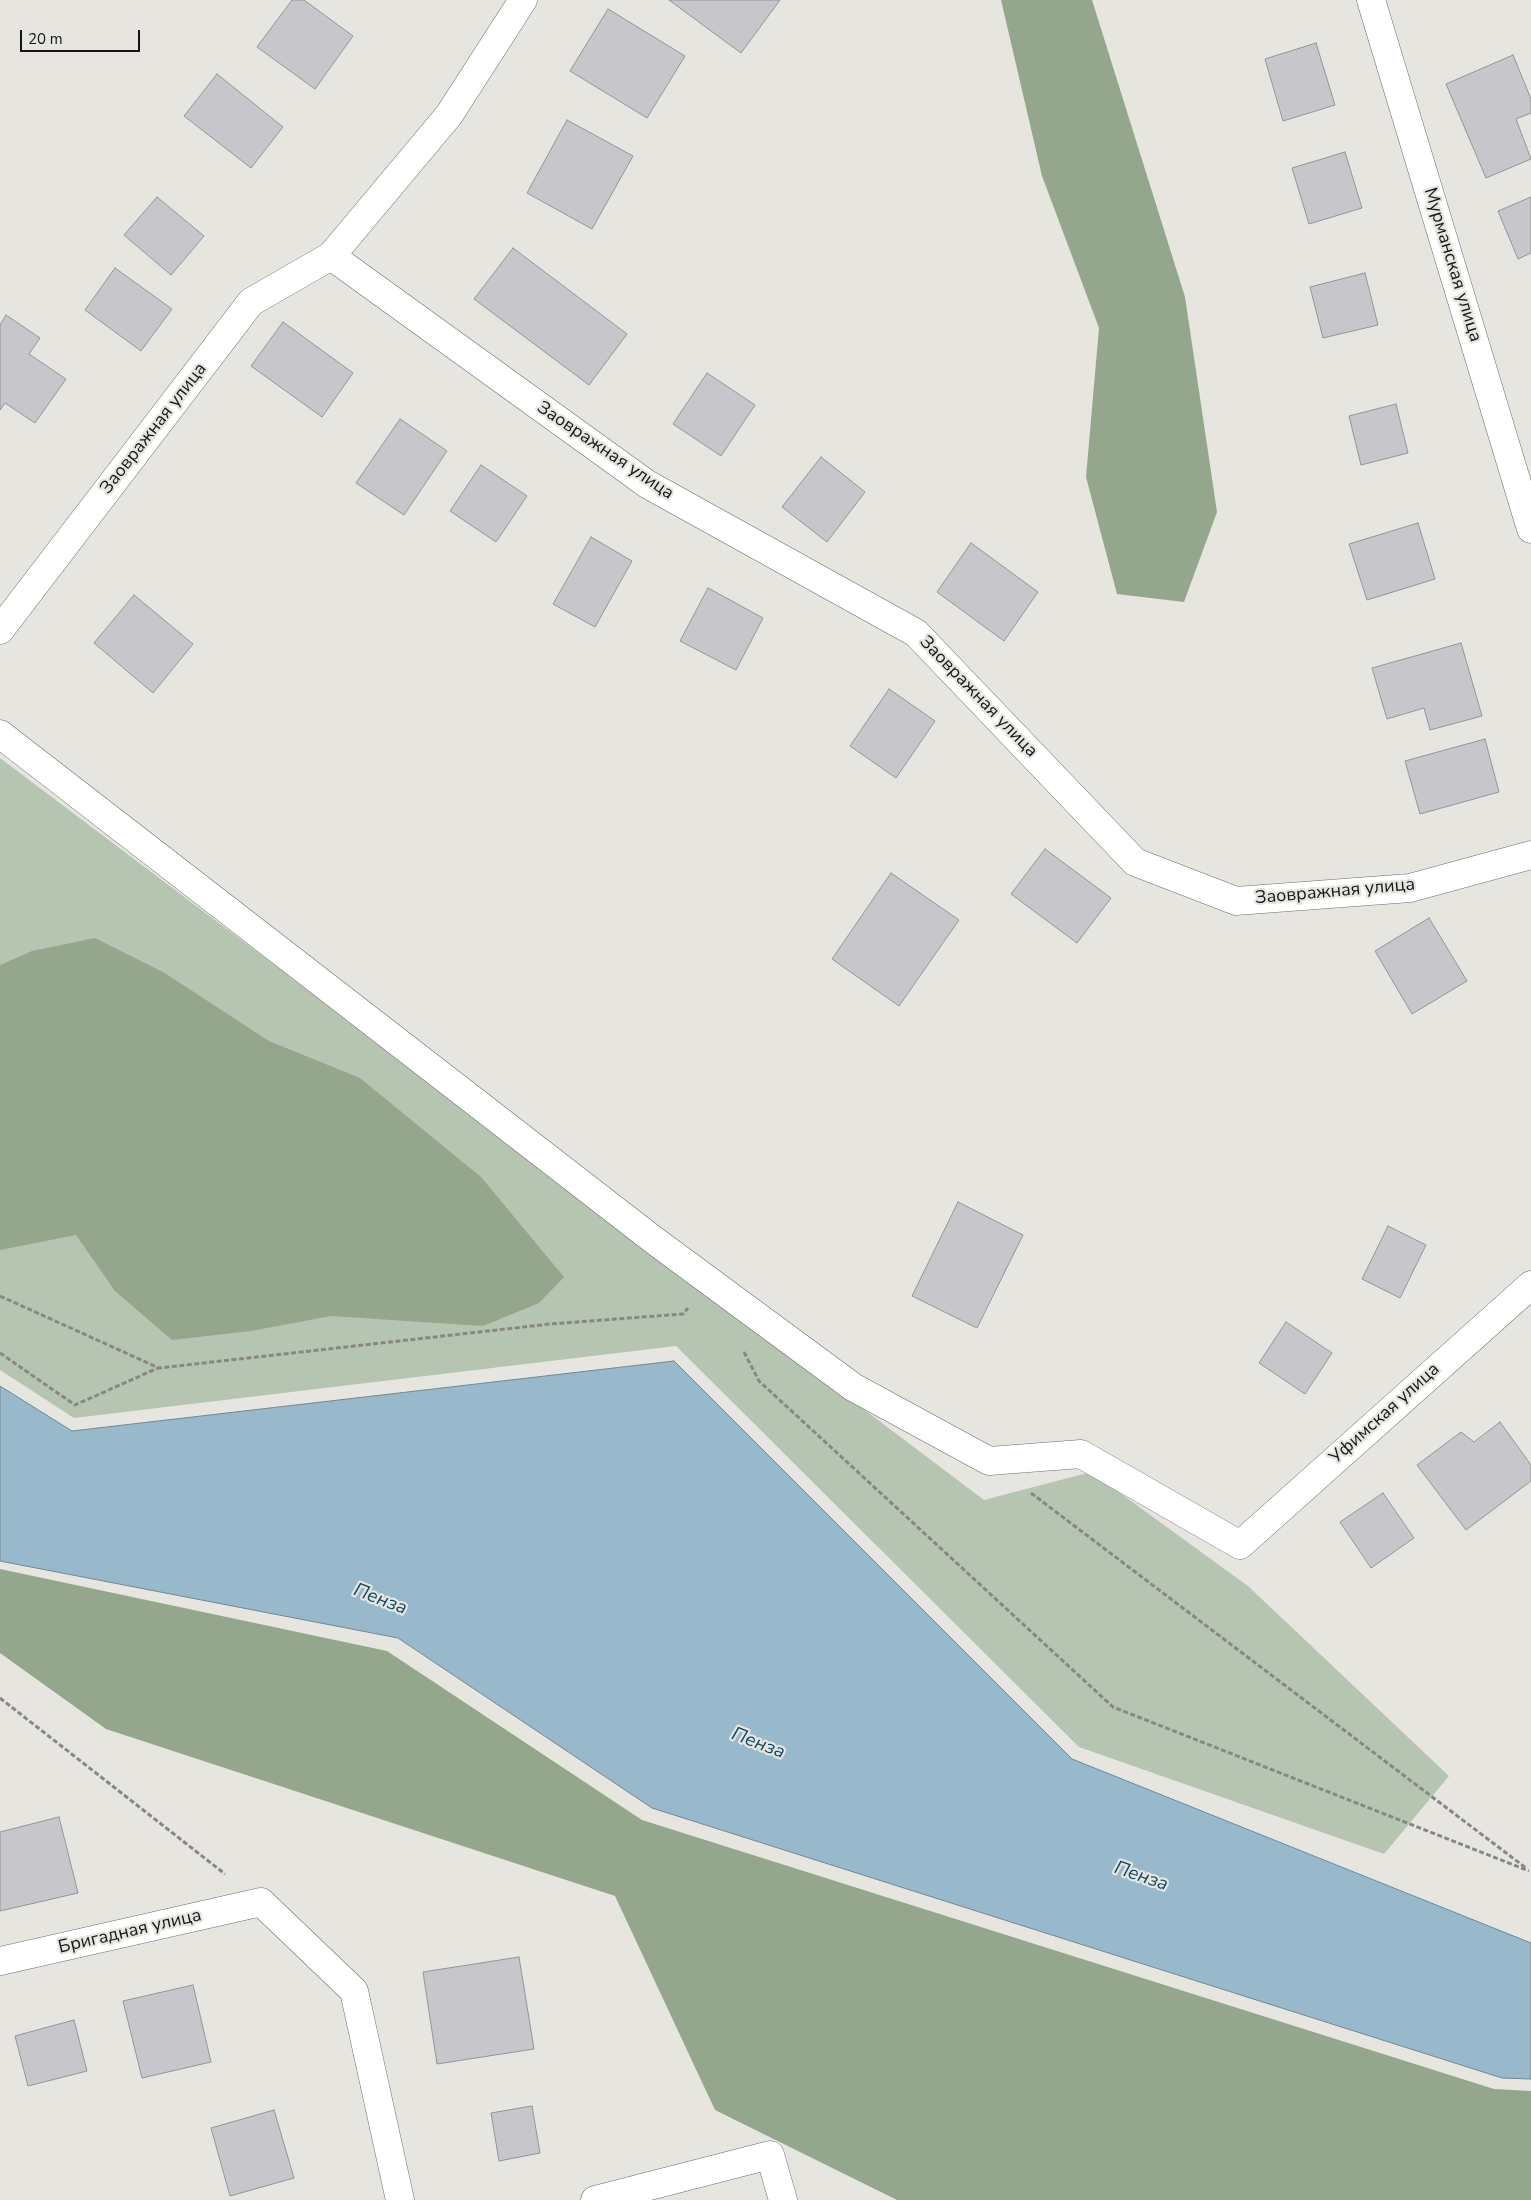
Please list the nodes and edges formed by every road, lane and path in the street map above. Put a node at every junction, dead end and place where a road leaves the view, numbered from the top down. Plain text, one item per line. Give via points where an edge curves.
1 (524, 0) edge
2 (1371, 0) edge
3 (331, 256) junction
4 (1530, 520) edge
5 (0, 630) edge
6 (0, 734) edge
7 (1531, 855) edge
8 (708, 1281) junction
9 (1531, 1285) edge
10 (0, 1296) edge
11 (742, 1348) dead end
12 (0, 1354) edge
13 (159, 1368) junction
14 (989, 1461) junction
15 (0, 1698) edge
16 (1530, 1871) edge
17 (261, 1902) junction
18 (0, 1961) edge
19 (400, 2200) edge
20 (595, 2200) edge
21 (783, 2200) edge

1 - 3 street, Заовражная улица via 449,115
2 - 4 street, Мурманская улица
3 - 5 street, Заовражная улица via 251,302
3 - 7 street, Заовражная улица via 648,484 916,633 1136,862 1236,901 1410,888
6 - 8 street
8 - 13 path via 683,1314 550,1324
8 - 14 street via 853,1387
9 - 14 street, Уфимская улица via 1240,1545 1081,1454
10 - 13 path
11 - 16 path via 759,1381 1112,1707
12 - 13 path via 75,1405
14 - 16 path
15 - 17 path
17 - 18 street, Бригадная улица
17 - 19 street via 354,1991
20 - 21 street via 770,2155

